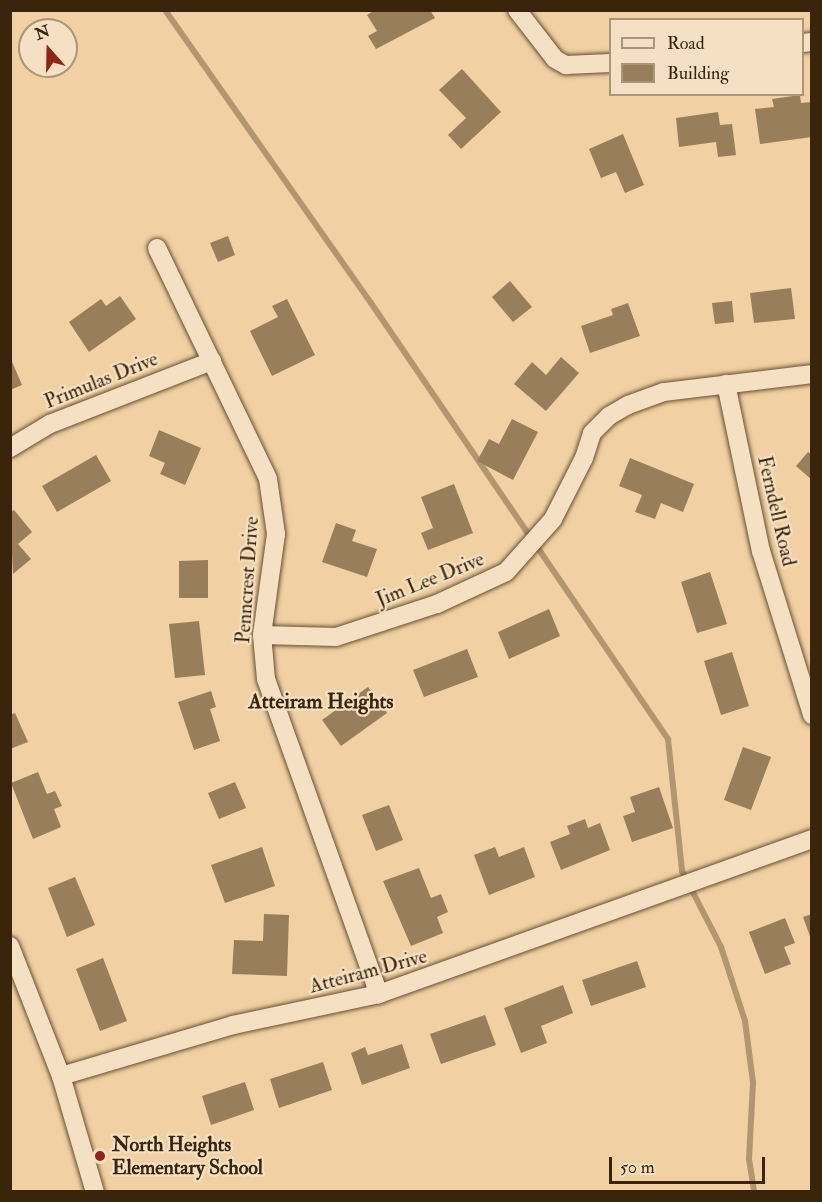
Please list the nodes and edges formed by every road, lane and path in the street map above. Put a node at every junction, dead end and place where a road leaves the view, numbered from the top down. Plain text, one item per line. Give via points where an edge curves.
1 (517, 10) edge
2 (609, 63) edge
3 (157, 248) dead end
4 (212, 361) junction
5 (812, 374) edge
6 (726, 384) junction
7 (10, 448) edge
8 (262, 635) junction
9 (812, 715) edge
10 (812, 839) edge
11 (10, 946) edge
12 (379, 994) junction
13 (61, 1076) junction
14 (95, 1191) edge

1 - 2 street via 555,58 566,65
3 - 4 street, Penncrest Drive
4 - 7 street, Primulas Drive via 50,424
4 - 8 street, Penncrest Drive via 268,479 274,504 276,534
5 - 6 street, Jim Lee Drive
6 - 8 street, Jim Lee Drive via 664,392 609,416 592,433 584,458 553,519 506,572 457,596 336,638
6 - 9 street, Ferndell Road via 761,551
8 - 12 street, Penncrest Drive via 274,709
10 - 12 street, Atteiram Drive
11 - 13 street
12 - 13 street, Atteiram Drive via 233,1025
13 - 14 street

